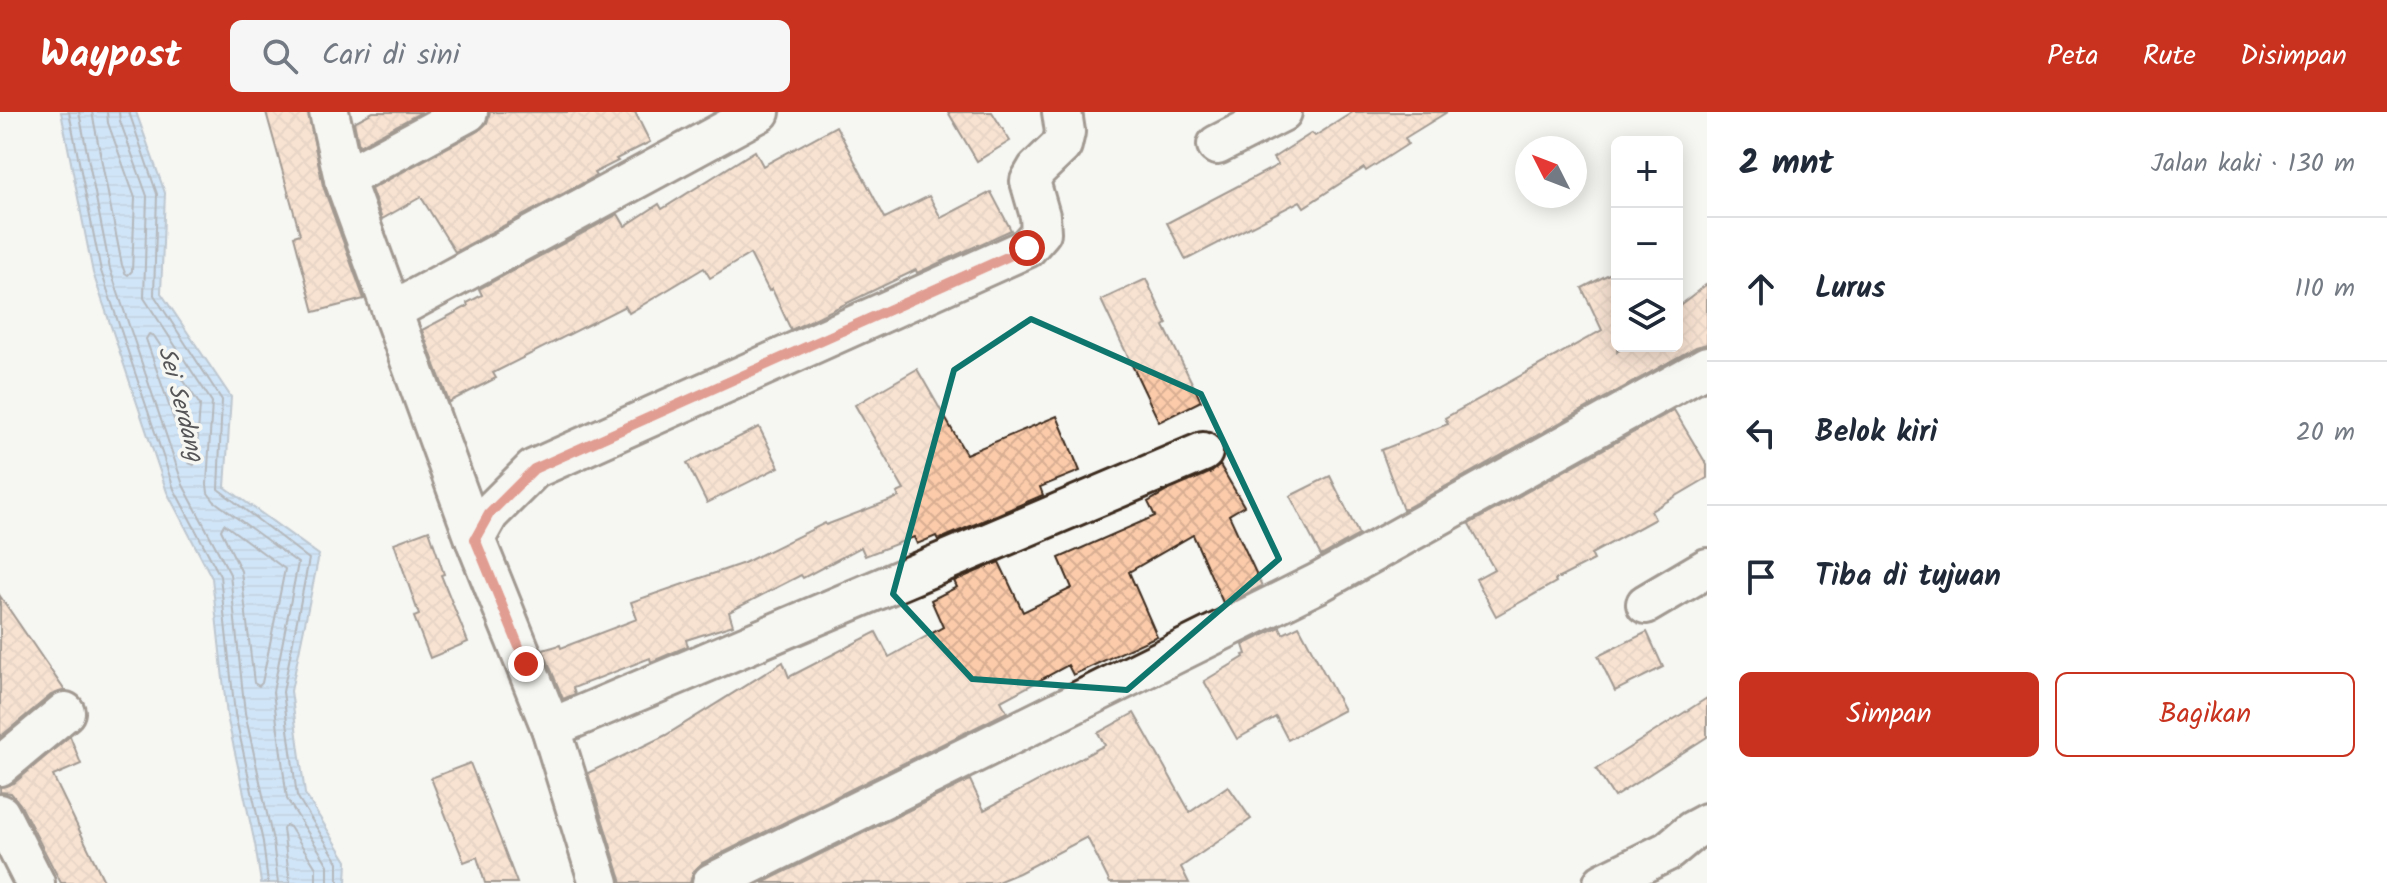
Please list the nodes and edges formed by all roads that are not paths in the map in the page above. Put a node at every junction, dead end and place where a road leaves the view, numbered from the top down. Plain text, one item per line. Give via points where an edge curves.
1 (329, 112) edge
2 (468, 112) edge
3 (760, 112) edge
4 (1062, 112) edge
5 (1282, 112) edge
6 (1217, 145) dead end
7 (344, 179) junction
8 (392, 311) junction
9 (1707, 366) edge
10 (1203, 452) dead end
11 (475, 539) junction
12 (1707, 568) edge
13 (1646, 604) dead end
14 (65, 712) dead end
15 (551, 728) junction
16 (0, 766) edge
17 (0, 814) edge
18 (1707, 823) edge
19 (35, 883) edge
20 (599, 883) edge
21 (712, 883) edge
22 (1603, 883) edge

1 - 7 street
2 - 7 street
3 - 8 street
4 - 11 street via 1062,145 1030,181 1041,232 1027,248 534,469 489,514
5 - 6 street
7 - 8 street
8 - 11 street
9 - 21 street via 1318,583
10 - 15 street
11 - 15 street
12 - 13 street
14 - 16 street
15 - 20 street
17 - 19 street
18 - 22 street via 1668,851

